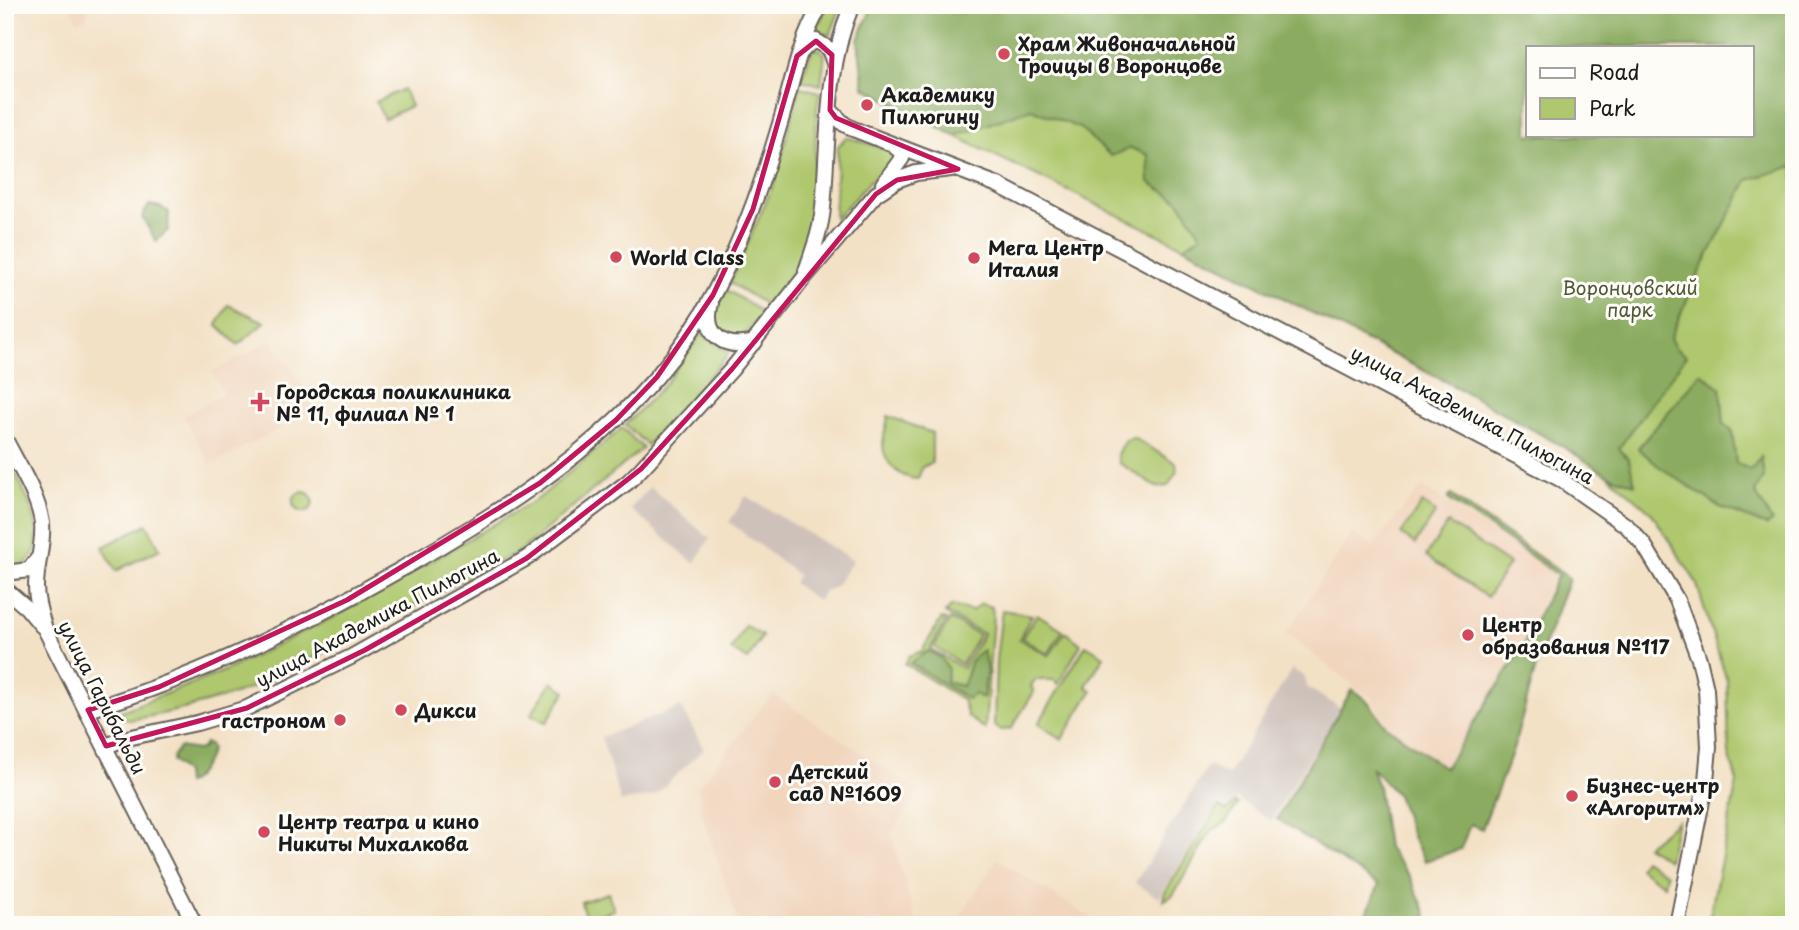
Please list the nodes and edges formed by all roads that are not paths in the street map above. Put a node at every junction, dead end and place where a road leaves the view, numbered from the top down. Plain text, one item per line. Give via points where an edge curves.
1 (821, 5) edge
2 (852, 5) edge
3 (797, 55) junction
4 (834, 67) junction
5 (830, 110) junction
6 (887, 140) junction
7 (958, 169) junction
8 (876, 194) junction
9 (804, 278) junction
10 (713, 295) junction
11 (755, 342) junction
12 (5, 439) edge
13 (40, 556) junction
14 (5, 573) edge
15 (37, 576) junction
16 (7, 593) edge
17 (45, 629) junction
18 (88, 710) junction
19 (106, 746) junction
20 (195, 925) edge
21 (1677, 925) edge

1 - 3 street, улица Академика Пилюгина
2 - 4 street, улица Академика Пилюгина
3 - 4 street via 816,41 829,49
3 - 10 street, улица Академика Пилюгина via 754,209
4 - 5 street, улица Академика Пилюгина
5 - 6 street, улица Академика Пилюгина via 853,129
5 - 9 street, улица Академика Пилюгина via 823,210
6 - 7 street, улица Академика Пилюгина
6 - 8 street via 902,158
7 - 8 street, улица Академика Пилюгина via 916,173
7 - 21 street, улица Академика Пилюгина via 998,185 1522,458 1627,526 1677,600 1706,689 1706,781
8 - 9 street, улица Академика Пилюгина
9 - 11 street, улица Академика Пилюгина
10 - 11 street via 709,322 716,336 736,345
10 - 18 street, улица Академика Пилюгина via 647,388 608,428 540,483 347,600 159,687
11 - 19 street, улица Академика Пилюгина via 628,482 527,558 365,650 247,708
12 - 13 street, улица Гарибальди via 36,501 42,527
13 - 14 street via 29,570
13 - 15 street, улица Гарибальди
15 - 16 street
15 - 17 street, улица Гарибальди via 36,600
16 - 17 street
17 - 18 street, улица Гарибальди
18 - 19 street, улица Гарибальди
19 - 20 street, улица Гарибальди

